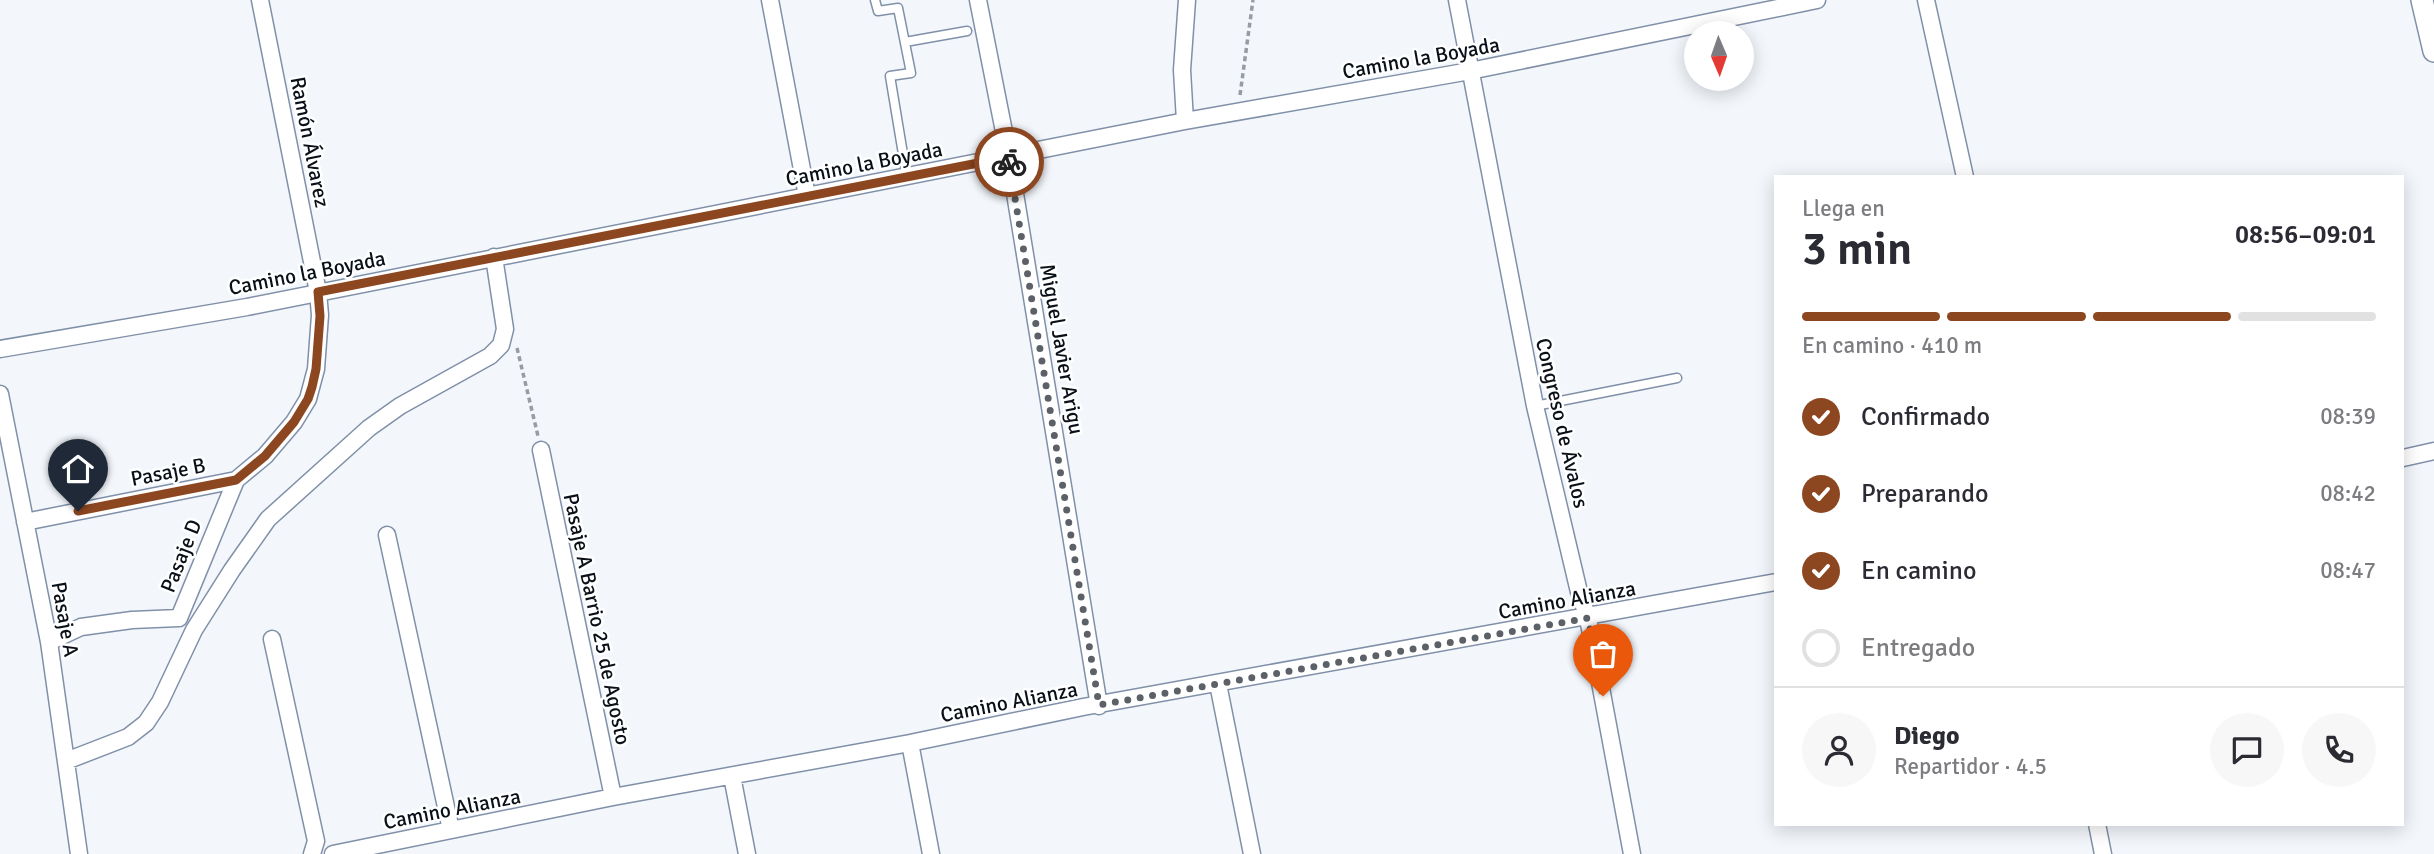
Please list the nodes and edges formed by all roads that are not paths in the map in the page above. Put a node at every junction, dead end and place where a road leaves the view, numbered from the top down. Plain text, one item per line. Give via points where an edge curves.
1 (260, 0) edge
2 (770, 0) edge
3 (875, 0) edge
4 (978, 0) edge
5 (1187, 0) edge
6 (1457, 0) edge
7 (1817, 0) edge
8 (1926, 0) edge
9 (2423, 0) edge
10 (967, 31) dead end
11 (905, 42) junction
12 (2434, 51) edge
13 (1470, 71) junction
14 (1185, 121) junction
15 (1009, 157) junction
16 (1965, 175) edge
17 (907, 178) junction
18 (807, 196) junction
19 (494, 257) junction
20 (318, 292) junction
21 (0, 349) edge
22 (1677, 378) dead end
23 (0, 394) edge
24 (1535, 406) junction
25 (541, 450) road end
26 (2434, 451) edge
27 (2404, 458) edge
28 (236, 480) junction
29 (25, 522) junction
30 (387, 535) dead end
31 (1774, 582) edge
32 (178, 618) junction
33 (1588, 618) junction
34 (194, 630) junction
35 (272, 639) dead end
36 (49, 642) junction
37 (1218, 684) junction
38 (1099, 705) junction
39 (910, 743) junction
40 (66, 761) junction
41 (732, 776) junction
42 (612, 797) junction
43 (2096, 826) edge
44 (451, 830) junction
45 (79, 854) edge
46 (312, 854) edge
47 (334, 854) edge
48 (747, 854) edge
49 (931, 854) edge
50 (1252, 854) edge
51 (1632, 854) edge
52 (2103, 854) edge

1 - 20 street, Ramón Álvarez
2 - 18 street
3 - 11 lane via 877,11 898,8
4 - 15 street, Miguel Javier Arigu
5 - 14 street via 1182,70
6 - 13 street, Congreso de Ávalos
7 - 13 street, Camino la Boyada
8 - 16 street
9 - 12 street
10 - 11 lane
11 - 17 lane via 911,73 890,76
13 - 14 street, Camino la Boyada
13 - 24 street, Congreso de Ávalos
14 - 15 street, Camino la Boyada
15 - 17 street, Camino la Boyada
15 - 38 street, Miguel Javier Arigu
17 - 18 street, Camino la Boyada
18 - 19 street, Camino la Boyada
19 - 20 street, Camino la Boyada
19 - 34 street via 505,330 501,345 369,428 268,519
20 - 21 street, Camino la Boyada
20 - 28 street, Pasaje D via 316,369 308,399 265,456
22 - 24 lane
23 - 29 street, Pasaje A
24 - 33 street, Congreso de Ávalos
25 - 42 street, Pasaje A Barrio 25 de Agosto
26 - 27 street
28 - 29 street, Pasaje B
28 - 32 street, Pasaje D
29 - 36 street, Pasaje A
30 - 44 street
31 - 33 street, Camino Alianza
32 - 34 street
32 - 36 street via 81,627
33 - 37 street, Camino Alianza
33 - 51 street, Congreso de Ávalos
34 - 40 street via 146,723 128,737
35 - 46 street via 316,841
36 - 40 street, Pasaje A
37 - 38 street, Camino Alianza
37 - 50 street
38 - 39 street, Camino Alianza
39 - 41 street, Camino Alianza
39 - 49 street
40 - 45 street, Pasaje A
41 - 42 street, Camino Alianza
41 - 48 street
42 - 44 street, Camino Alianza
43 - 52 street
44 - 47 street, Camino Alianza

